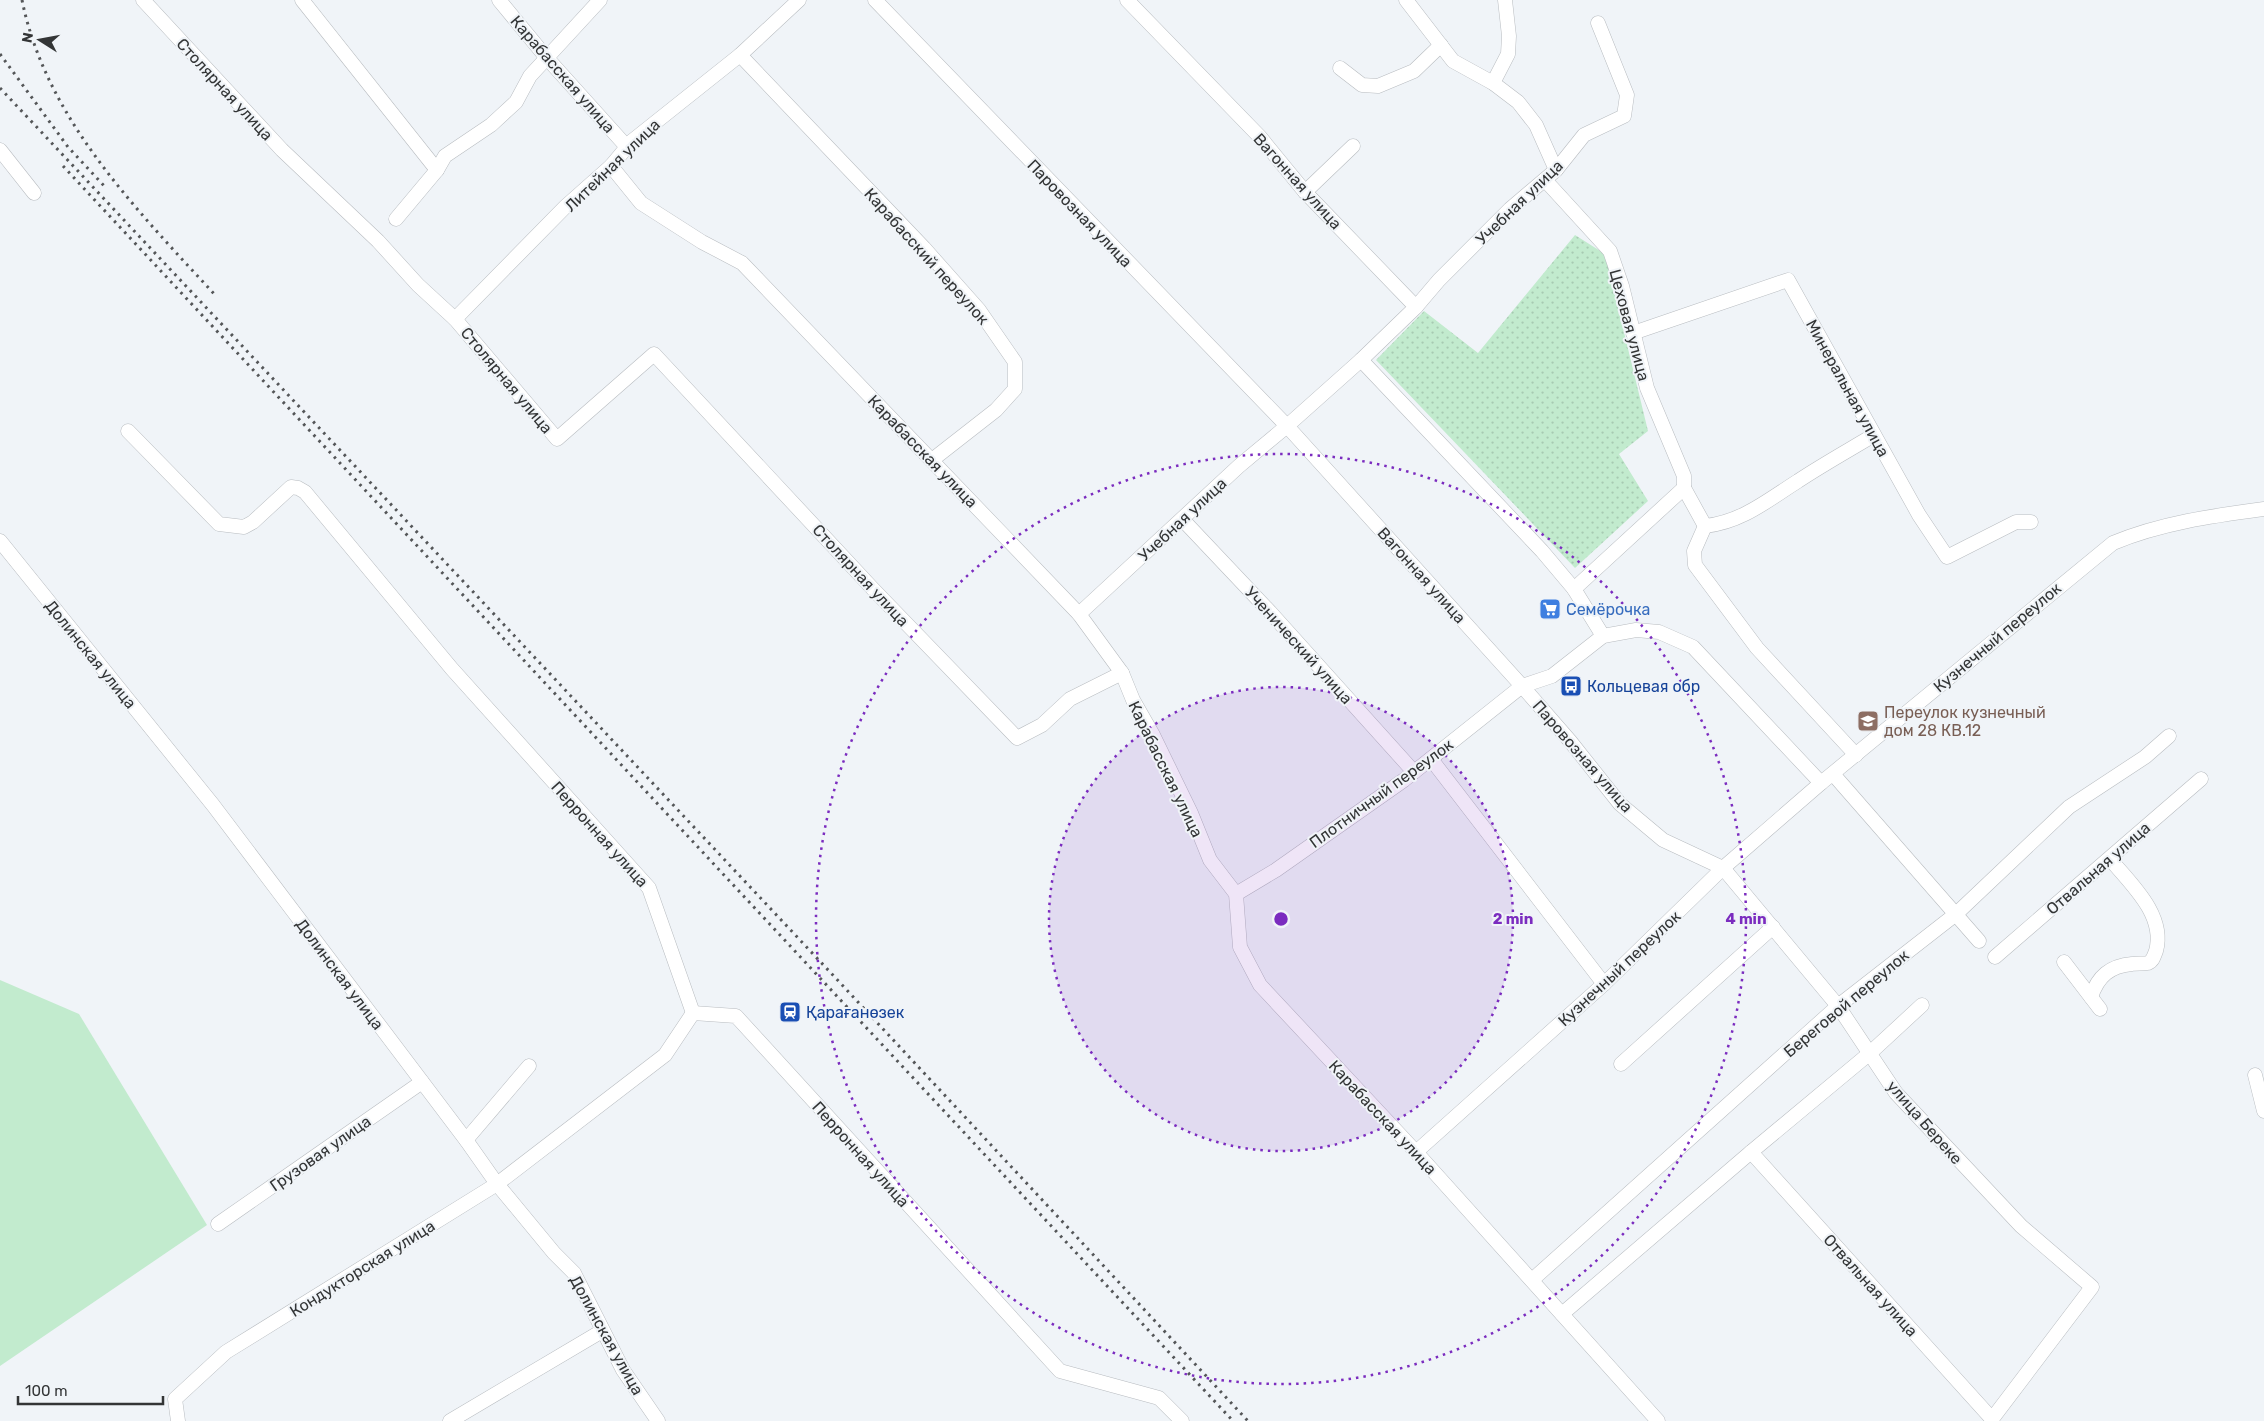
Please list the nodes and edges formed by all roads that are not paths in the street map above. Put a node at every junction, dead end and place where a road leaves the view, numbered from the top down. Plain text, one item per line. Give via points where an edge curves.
1 (142, 0) edge
2 (302, 0) edge
3 (500, 0) edge
4 (600, 0) edge
5 (799, 0) edge
6 (875, 0) edge
7 (1126, 0) edge
8 (1406, 0) edge
9 (1505, 0) edge
10 (1598, 22) dead end
11 (1441, 45) junction
12 (740, 55) junction
13 (546, 57) junction
14 (1340, 68) dead end
15 (1493, 83) junction
16 (1353, 146) dead end
17 (627, 147) junction
18 (0, 150) edge
19 (611, 166) junction
20 (437, 170) junction
21 (1551, 175) junction
22 (1305, 192) junction
23 (34, 193) dead end
24 (396, 220) dead end
25 (1416, 307) junction
26 (455, 319) junction
27 (1633, 333) junction
28 (1361, 360) junction
29 (1287, 426) junction
30 (128, 431) dead end
31 (1874, 435) junction
32 (932, 460) junction
33 (1684, 488) junction
34 (2264, 509) edge
35 (1183, 520) junction
36 (2031, 522) dead end
37 (1705, 526) junction
38 (0, 541) edge
39 (1574, 589) junction
40 (1079, 614) junction
41 (1603, 636) junction
42 (1122, 673) junction
43 (1522, 686) junction
44 (2169, 736) dead end
45 (1856, 754) junction
46 (1430, 759) junction
47 (1414, 772) junction
48 (1833, 774) junction
49 (2201, 779) dead end
50 (1821, 783) junction
51 (2110, 858) junction
52 (1723, 868) junction
53 (1236, 894) junction
54 (1956, 914) junction
55 (1772, 927) junction
56 (1979, 941) dead end
57 (1995, 957) dead end
58 (2064, 962) dead end
59 (1604, 984) junction
60 (2091, 997) junction
61 (1922, 1005) dead end
62 (1838, 1006) junction
63 (2100, 1009) dead end
64 (693, 1013) junction
65 (1870, 1053) junction
66 (1620, 1064) dead end
67 (529, 1066) dead end
68 (2255, 1075) dead end
69 (422, 1082) junction
70 (2264, 1111) edge
71 (466, 1140) junction
72 (1416, 1152) junction
73 (1751, 1152) junction
74 (497, 1184) junction
75 (218, 1224) dead end
76 (1532, 1280) junction
77 (2092, 1287) joint
78 (1562, 1314) junction
79 (602, 1331) junction
80 (1992, 1420) edge
81 (178, 1421) edge
82 (450, 1421) edge
83 (658, 1421) edge
84 (1182, 1421) edge
85 (1658, 1421) edge

1 - 26 street, Столярная улица via 282,150
2 - 20 street
3 - 13 street, Карабасская улица
4 - 13 street
5 - 12 street, Литейная улица
6 - 29 street, Паровозная улица
7 - 22 street, Вагонная улица via 1260,137
8 - 11 street, Цеховая улица
9 - 15 street via 1508,54
10 - 21 street, Учебная улица via 1627,95 1624,116 1584,135
11 - 14 street via 1414,71 1378,86 1362,85
11 - 15 street, Цеховая улица via 1453,61
12 - 17 street, Литейная улица
12 - 32 street, Карабасский переулок via 924,248 979,310 1015,362 1015,389 996,410
13 - 17 street, Карабасская улица
13 - 20 street via 530,76 516,102 491,125 445,156
15 - 21 street, Цеховая улица via 1518,102 1536,125
16 - 22 street
17 - 19 street, Литейная улица
18 - 23 street
19 - 26 street, Литейная улица via 566,206
19 - 32 street, Карабасская улица via 648,208 702,242 742,262
20 - 24 street
21 - 25 street, Учебная улица via 1510,209
21 - 27 street, Цеховая улица via 1610,252
22 - 25 street, Вагонная улица
25 - 28 street
26 - 42 street, Столярная улица via 557,439 654,354 1017,738 1042,725 1070,699
27 - 31 street, Минеральная улица via 1788,280
27 - 33 street, Цеховая улица via 1646,388 1684,476
28 - 29 street
28 - 39 street
29 - 35 street, Учебная улица via 1239,466
29 - 43 street, Вагонная улица
30 - 64 street, Перронная улица via 219,524 244,527 290,487 306,492 452,669 649,888
31 - 36 street, Минеральная улица via 1947,557 2016,522
31 - 37 street via 1751,512 1737,519
32 - 40 street, Карабасская улица
33 - 37 street
33 - 39 street
34 - 45 street, Кузнечный переулок via 2143,530 2113,542
35 - 40 street, Учебная улица
35 - 47 street, Ученический улица
37 - 45 street via 1694,551 1695,565 1757,648
38 - 69 street, Долинская улица via 213,805
39 - 41 street
40 - 42 street, Карабасская улица
41 - 43 street, Плотничный переулок via 1552,676
41 - 50 street via 1636,630 1659,632 1693,647
42 - 53 street, Карабасская улица via 1191,812 1210,860
43 - 46 street, Плотничный переулок
43 - 52 street, Паровозная улица via 1620,804 1663,840
44 - 54 street, Береговой переулок via 2145,757 2069,807
45 - 48 street, Кузнечный переулок
46 - 47 street, Плотничный переулок
46 - 59 street
47 - 53 street, Плотничный переулок via 1276,870
48 - 50 street, Кузнечный переулок
48 - 54 street
49 - 51 street, Отвальная улица
50 - 52 street, Кузнечный переулок
51 - 57 street, Отвальная улица
51 - 60 street via 2141,896 2156,922 2158,945 2154,959 2119,966 2101,976
52 - 55 street, улица Береке
52 - 59 street, Кузнечный переулок
53 - 72 street, Карабасская улица via 1240,947 1260,985
54 - 56 street
54 - 62 street, Береговой переулок
55 - 62 street, улица Береке
55 - 66 street
58 - 60 street
59 - 72 street, Кузнечный переулок
60 - 63 street
61 - 65 street
62 - 65 street, улица Береке
62 - 76 street, Береговой переулок
64 - 74 street, Кондукторская улица via 665,1055
64 - 84 street, Перронная улица via 736,1016 1060,1370 1159,1398
65 - 73 street
65 - 77 street, улица Береке via 1896,1093 2008,1213
67 - 71 street
68 - 70 street
69 - 71 street, Долинская улица
69 - 75 street, Грузовая улица
71 - 74 street, Долинская улица
72 - 76 street, Карабасская улица
73 - 78 street
73 - 80 street, Отвальная улица
74 - 79 street, Долинская улица via 574,1273
74 - 81 street, Кондукторская улица via 226,1352 175,1399
76 - 78 street, Карабасская улица
77 - 80 street, Отвальная улица
78 - 85 street, Карабасская улица
79 - 82 street
79 - 83 street, Долинская улица via 623,1370

